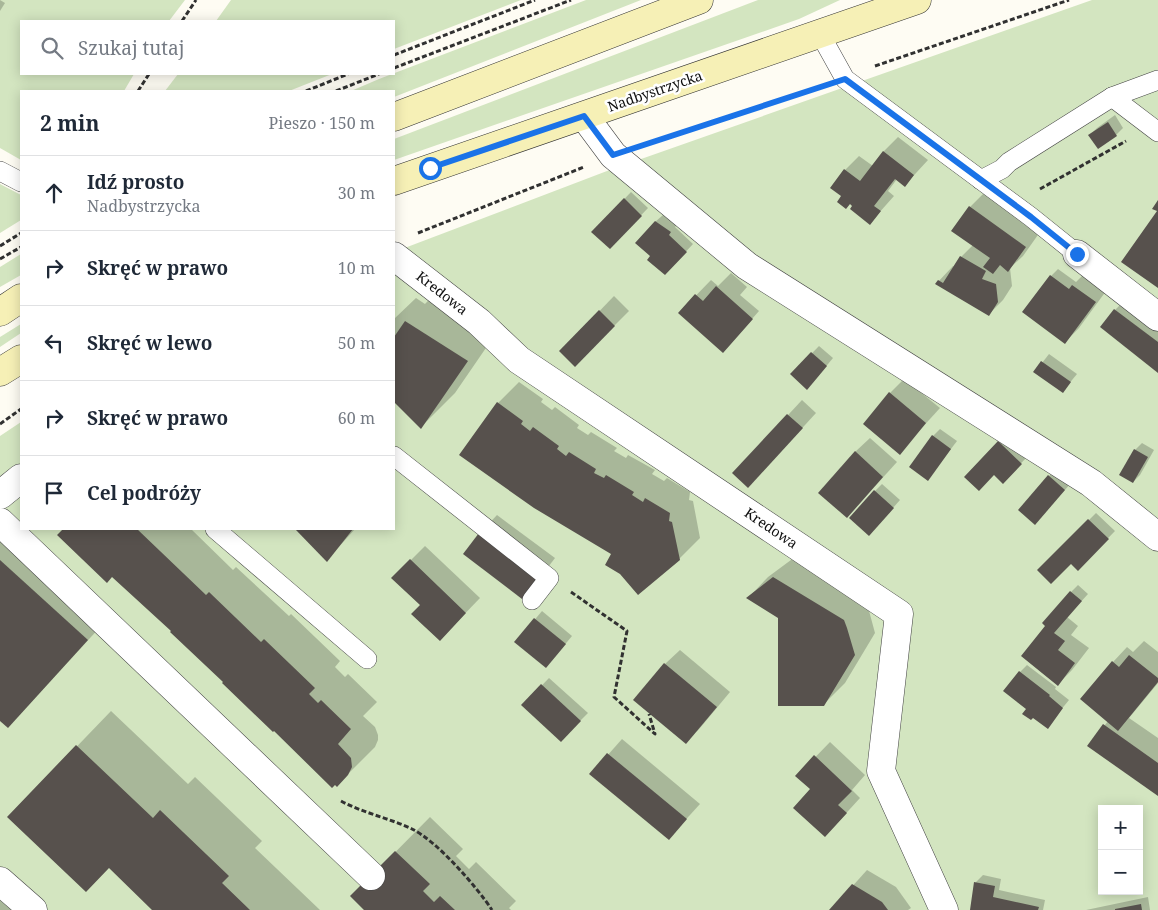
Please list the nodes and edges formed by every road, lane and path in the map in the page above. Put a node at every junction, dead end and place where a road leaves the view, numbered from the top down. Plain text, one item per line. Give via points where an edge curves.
1 (196, 0) edge
2 (535, 0) edge
3 (571, 0) edge
4 (699, 0) edge
5 (917, 0) edge
6 (1068, 0) edge
7 (183, 20) edge
8 (820, 34) junction
9 (395, 55) edge
10 (395, 68) edge
11 (148, 75) edge
12 (346, 75) edge
13 (376, 75) edge
14 (845, 79) junction
15 (1158, 80) edge
16 (139, 90) edge
17 (308, 90) edge
18 (339, 90) edge
19 (1112, 97) junction
20 (584, 116) junction
21 (395, 117) edge
22 (1156, 131) edge
23 (613, 155) junction
24 (0, 170) edge
25 (981, 180) junction
26 (20, 181) edge
27 (395, 181) edge
28 (1038, 190) dead end
29 (20, 234) edge
30 (412, 235) dead end
31 (0, 246) edge
32 (20, 248) edge
33 (1077, 254) joint
34 (395, 257) edge
35 (0, 259) edge
36 (20, 299) edge
37 (0, 312) edge
38 (1158, 317) edge
39 (20, 360) edge
40 (0, 372) edge
41 (20, 410) edge
42 (0, 424) edge
43 (395, 457) edge
44 (20, 479) edge
45 (0, 495) edge
46 (0, 522) edge
47 (216, 530) edge
48 (1158, 537) edge
49 (549, 578) junction
50 (532, 600) dead end
51 (367, 659) dead end
52 (649, 714) dead end
53 (338, 799) dead end
54 (370, 876) dead end
55 (0, 881) edge
56 (33, 910) edge
57 (492, 910) edge
58 (944, 910) edge

1 - 7 path
2 - 9 path
3 - 10 path
4 - 21 street
5 - 8 street, Nadbystrzycka
6 - 14 path
8 - 14 lane
8 - 20 street, Nadbystrzycka
11 - 16 path
12 - 17 path
13 - 18 path
14 - 23 path
14 - 25 lane
15 - 19 lane
19 - 22 lane
19 - 25 lane
20 - 23 street
20 - 27 street, Nadbystrzycka
22 - 28 path via 1135,136
23 - 30 path
23 - 48 street via 747,266 1091,483
24 - 26 lane
25 - 33 lane
29 - 31 path
32 - 35 path
33 - 38 street
34 - 58 street, Kredowa via 479,322 519,360 899,614 882,771
36 - 37 street
39 - 40 street
41 - 42 path
43 - 49 lane
44 - 45 street
46 - 54 street
47 - 51 lane
49 - 50 lane
49 - 52 path via 627,631 614,697 654,734
53 - 57 path via 429,839
55 - 56 street

